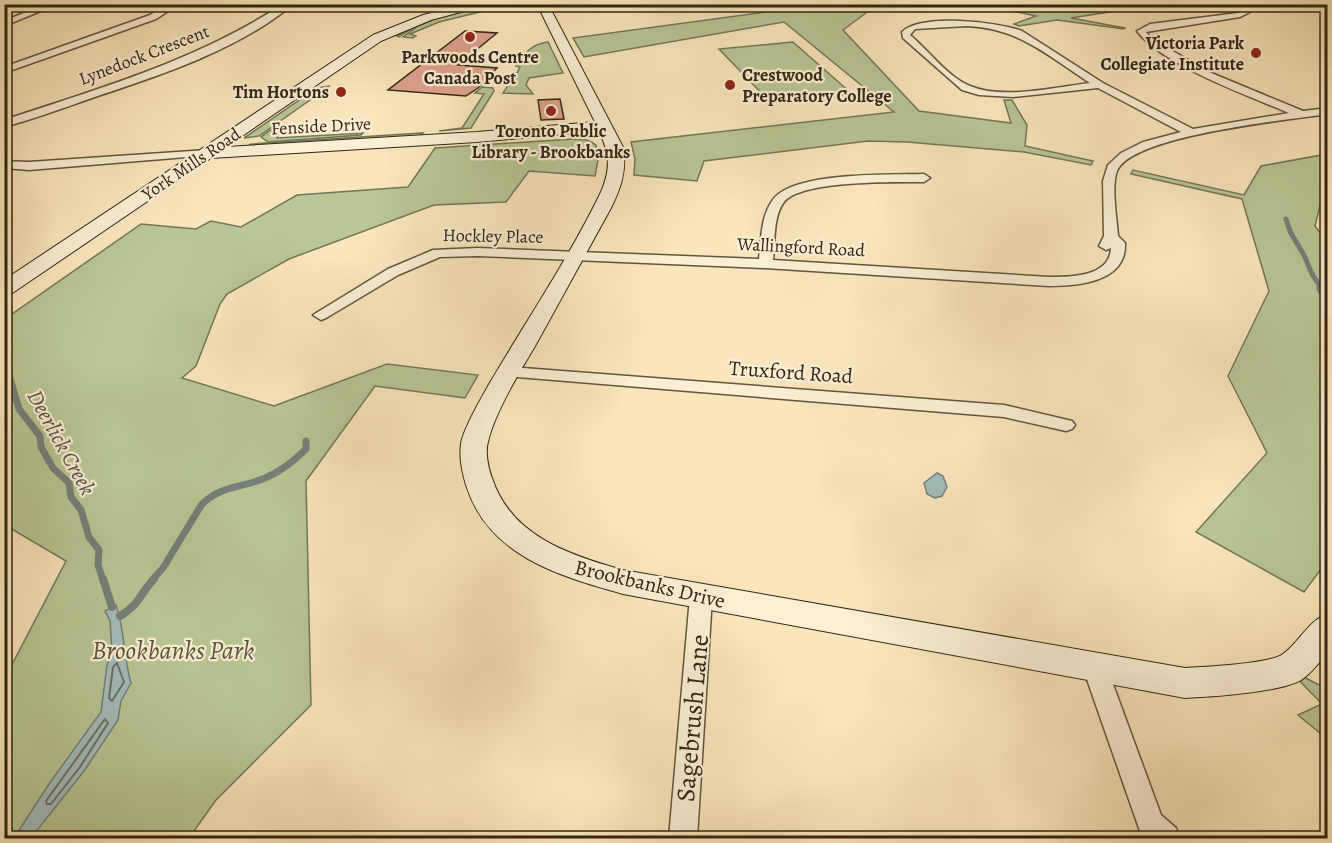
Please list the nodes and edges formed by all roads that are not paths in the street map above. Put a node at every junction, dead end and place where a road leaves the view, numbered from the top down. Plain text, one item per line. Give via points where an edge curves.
1 (54, 4) edge
2 (175, 4) edge
3 (289, 4) edge
4 (485, 4) edge
5 (542, 4) edge
6 (453, 6) edge
7 (1247, 10) dead end
8 (4, 24) edge
9 (4, 70) edge
10 (1100, 85) junction
11 (1328, 111) edge
12 (1302, 115) junction
13 (4, 124) edge
14 (604, 126) junction
15 (1190, 132) junction
16 (207, 153) junction
17 (4, 164) edge
18 (924, 178) dead end
19 (572, 257) junction
20 (765, 264) junction
21 (4, 290) edge
22 (321, 315) dead end
23 (510, 372) junction
24 (1066, 425) dead end
25 (701, 597) junction
26 (1328, 627) edge
27 (1095, 668) junction
28 (683, 838) edge
29 (1166, 838) edge

1 - 8 street
2 - 9 street via 153,17
3 - 13 street, Lynedock Crescent via 248,30 189,58
4 - 6 street, York Mills Road
5 - 14 street, Brookbanks Drive
6 - 16 street, York Mills Road via 407,18
7 - 12 street via 1240,15 1141,31 1149,40 1206,74
10 - 10 street via 1005,94 981,92 965,87 906,32 913,27 983,23 1007,27
10 - 15 street
11 - 12 street, Wallingford Road
12 - 15 street, Wallingford Road
14 - 16 street, Fenside Drive
14 - 19 street, Brookbanks Drive via 616,149 617,177
15 - 20 street, Wallingford Road via 1130,151 1112,168 1111,237 1118,243 1118,257 1102,272 1083,279 1060,283
16 - 17 street, Fenside Drive via 29,166
16 - 21 street, York Mills Road
18 - 20 street via 801,186 781,196 773,211
19 - 20 street, Wallingford Road
19 - 22 street, Hockley Place via 438,253 393,272
19 - 23 street, Brookbanks Drive
23 - 24 street, Truxford Road via 1004,411
23 - 25 street, Brookbanks Drive via 474,443 481,489 498,518 522,542 574,568
25 - 27 street, Brookbanks Drive
25 - 28 street, Sagebrush Lane
26 - 27 street, Brookbanks Drive via 1291,669 1234,680 1185,683
27 - 29 street via 1151,824

